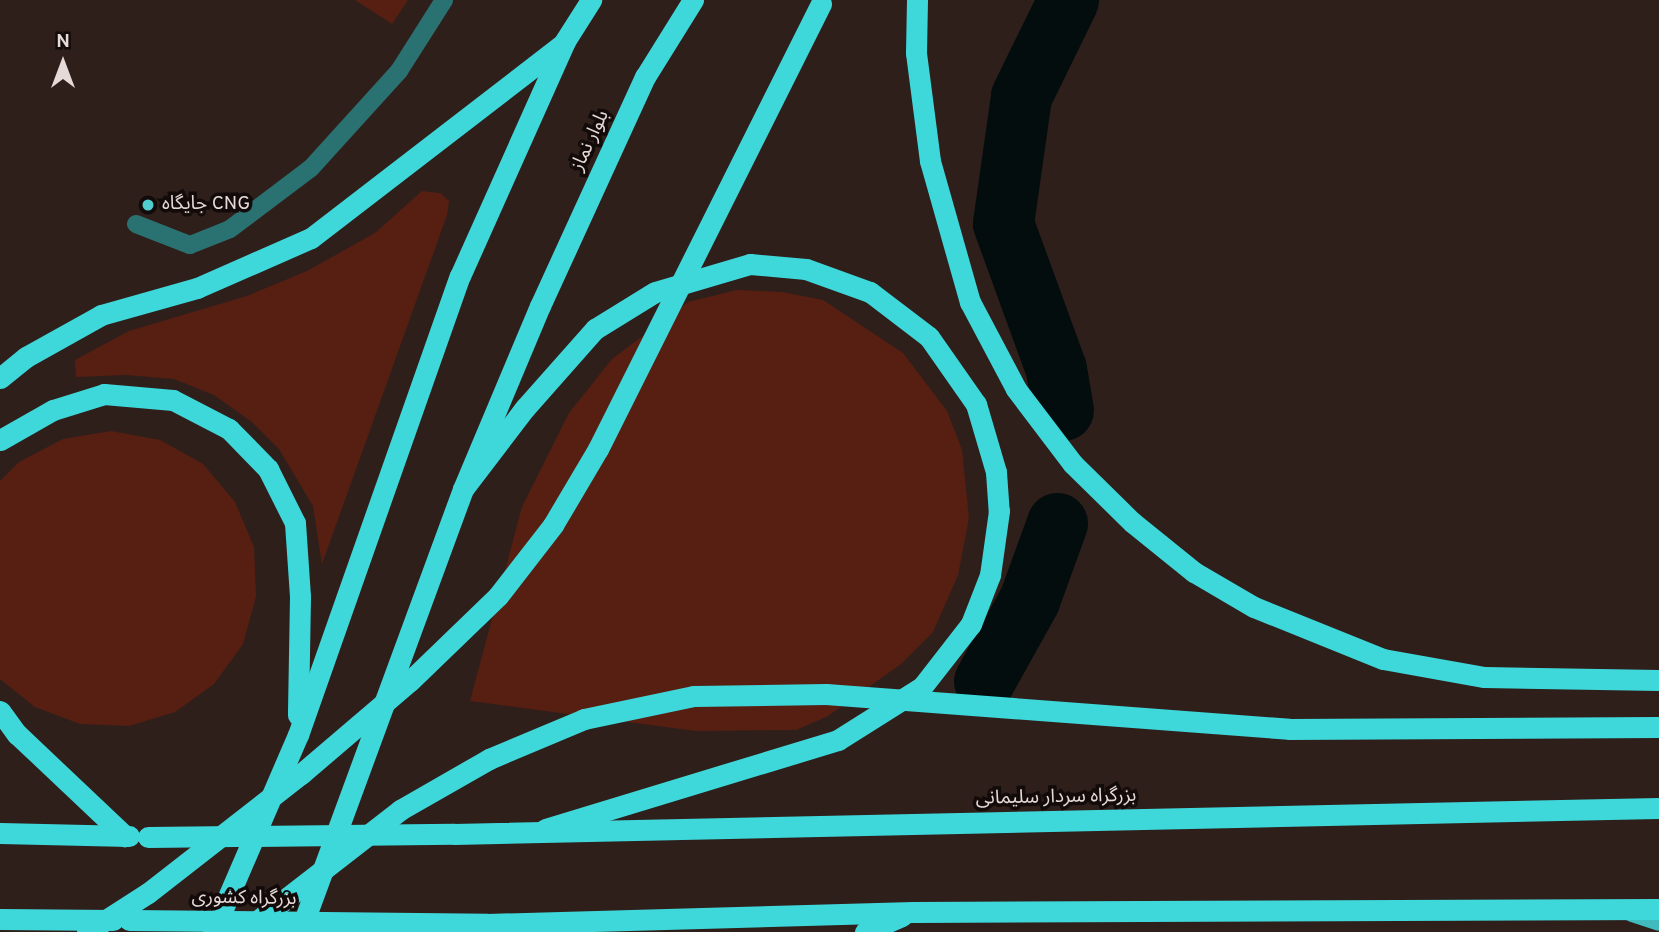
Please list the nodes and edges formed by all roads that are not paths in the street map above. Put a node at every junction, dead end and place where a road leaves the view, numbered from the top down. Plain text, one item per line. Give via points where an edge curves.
1 (444, 0) edge
2 (591, 0) edge
3 (693, 0) edge
4 (917, 0) edge
5 (822, 2) edge
6 (565, 41) junction
7 (136, 224) dead end
8 (0, 378) edge
9 (0, 440) edge
10 (463, 489) junction
11 (1659, 680) edge
12 (0, 712) edge
13 (1659, 727) edge
14 (298, 735) junction
15 (1659, 808) edge
16 (545, 829) junction
17 (0, 833) edge
18 (125, 835) junction
19 (1622, 909) junction
20 (1659, 909) edge
21 (912, 912) junction
22 (0, 919) edge
23 (1659, 922) edge
24 (87, 932) edge
25 (213, 932) edge
26 (243, 932) edge
27 (300, 932) edge
28 (865, 932) edge

1 - 7 lane via 399,71 311,169 230,229 190,245
2 - 6 highway
3 - 10 highway, بلوار نماز via 645,77 540,306
4 - 11 highway via 916,53 930,161 970,302 1017,389 1073,464 1132,522 1194,572 1254,607 1383,659 1484,677
5 - 24 highway, bridge via 598,449 553,525 498,596 410,681 301,774 149,893
6 - 8 highway via 311,238 197,288 102,315 26,357
6 - 14 highway via 460,276
9 - 14 highway via 52,410 104,394 173,400 229,429 268,469 295,523 300,597
10 - 16 highway via 540,390 595,329 655,292 750,264 806,269 870,292 929,337 976,404 996,472 999,511 990,575 971,624 922,687 838,740
10 - 27 highway, بلوار نماز
12 - 18 highway
13 - 26 highway, bridge via 1289,729 826,694 694,696 584,719 489,759 400,810
14 - 25 highway
15 - 16 highway, بزرگراه سردار سلیمانی
16 - 18 highway, بزرگراه سردار سلیمانی, bridge via 454,834
17 - 18 highway
19 - 20 highway
19 - 21 highway
19 - 23 main road
21 - 22 highway, بزرگراه کشوری, bridge via 486,924
21 - 28 highway

